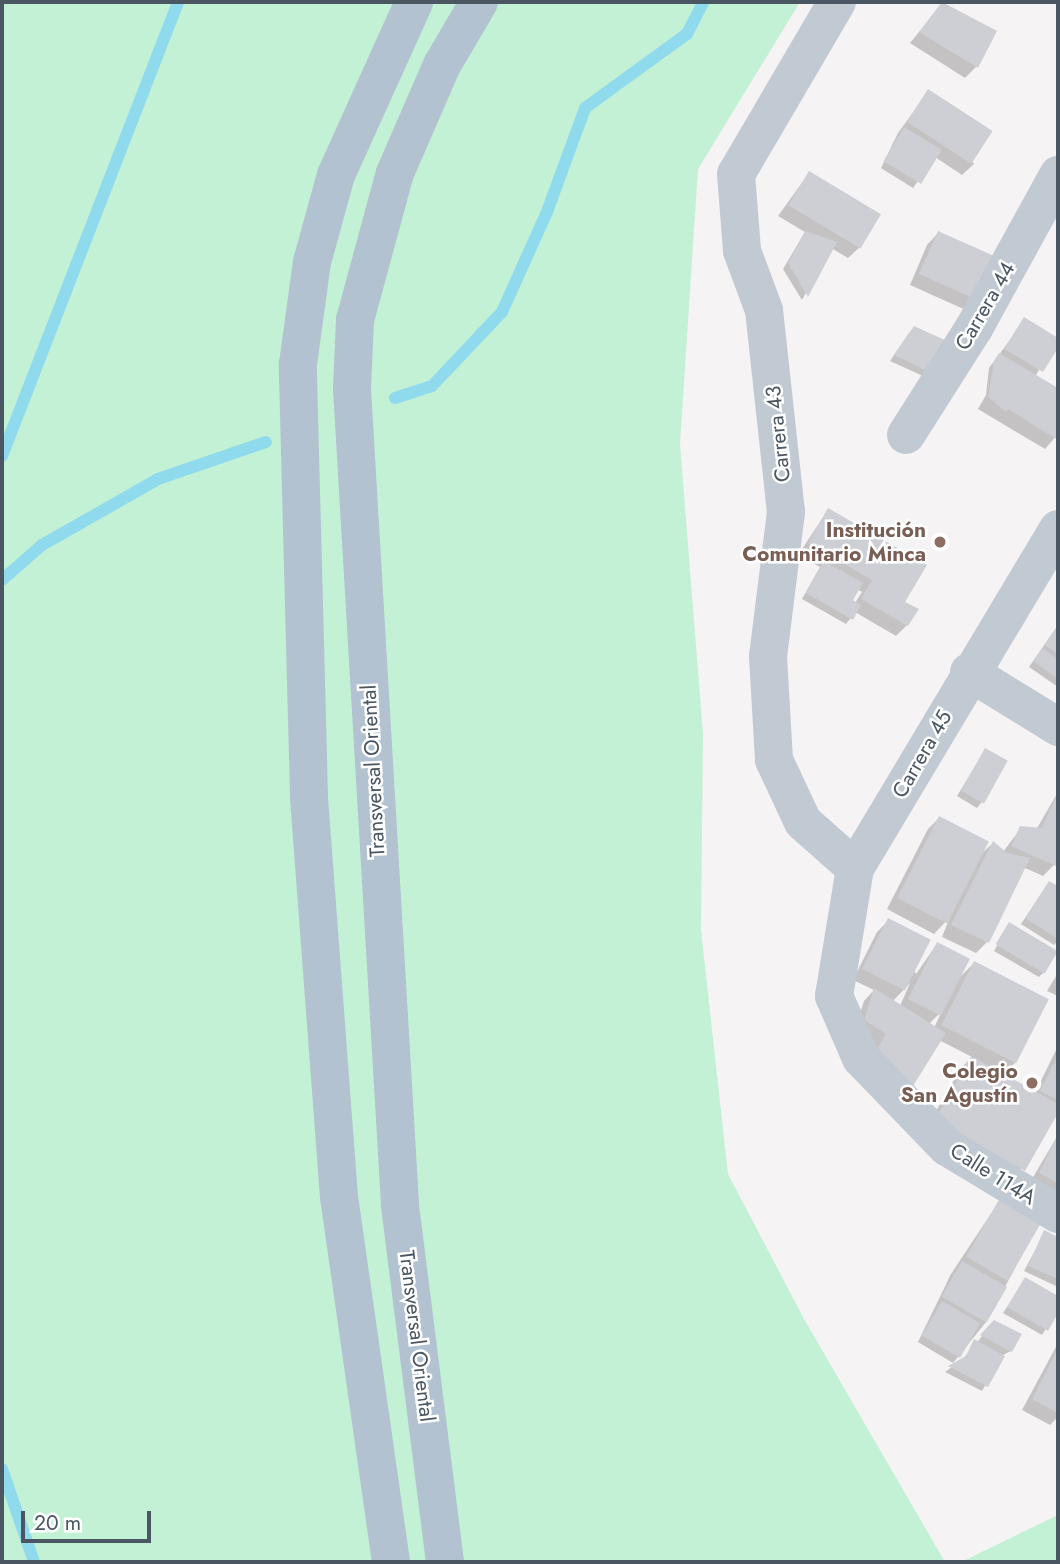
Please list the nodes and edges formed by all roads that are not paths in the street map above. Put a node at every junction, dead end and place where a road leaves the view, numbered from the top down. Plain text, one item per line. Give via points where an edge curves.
1 (414, 2) edge
2 (479, 2) edge
3 (837, 2) edge
4 (1058, 175) edge
5 (906, 435) dead end
6 (1058, 529) edge
7 (970, 672) junction
8 (1058, 727) edge
9 (855, 868) junction
10 (834, 996) joint
11 (1058, 1214) edge
12 (391, 1562) edge
13 (445, 1562) edge

1 - 12 main road via 336,175 312,261 298,364 309,796 339,1197
2 - 13 main road, Transversal Oriental via 442,65 395,173 355,320 352,389 400,1204
3 - 9 street, Carrera 43 via 736,174 742,251 764,310 786,512 768,656 774,760 803,822
4 - 5 street, Carrera 44 via 974,328
6 - 7 street, Carrera 45
7 - 8 street
7 - 9 street, Carrera 45
9 - 10 street, Carrera 45
10 - 11 street, Calle 114A via 861,1058 947,1147

